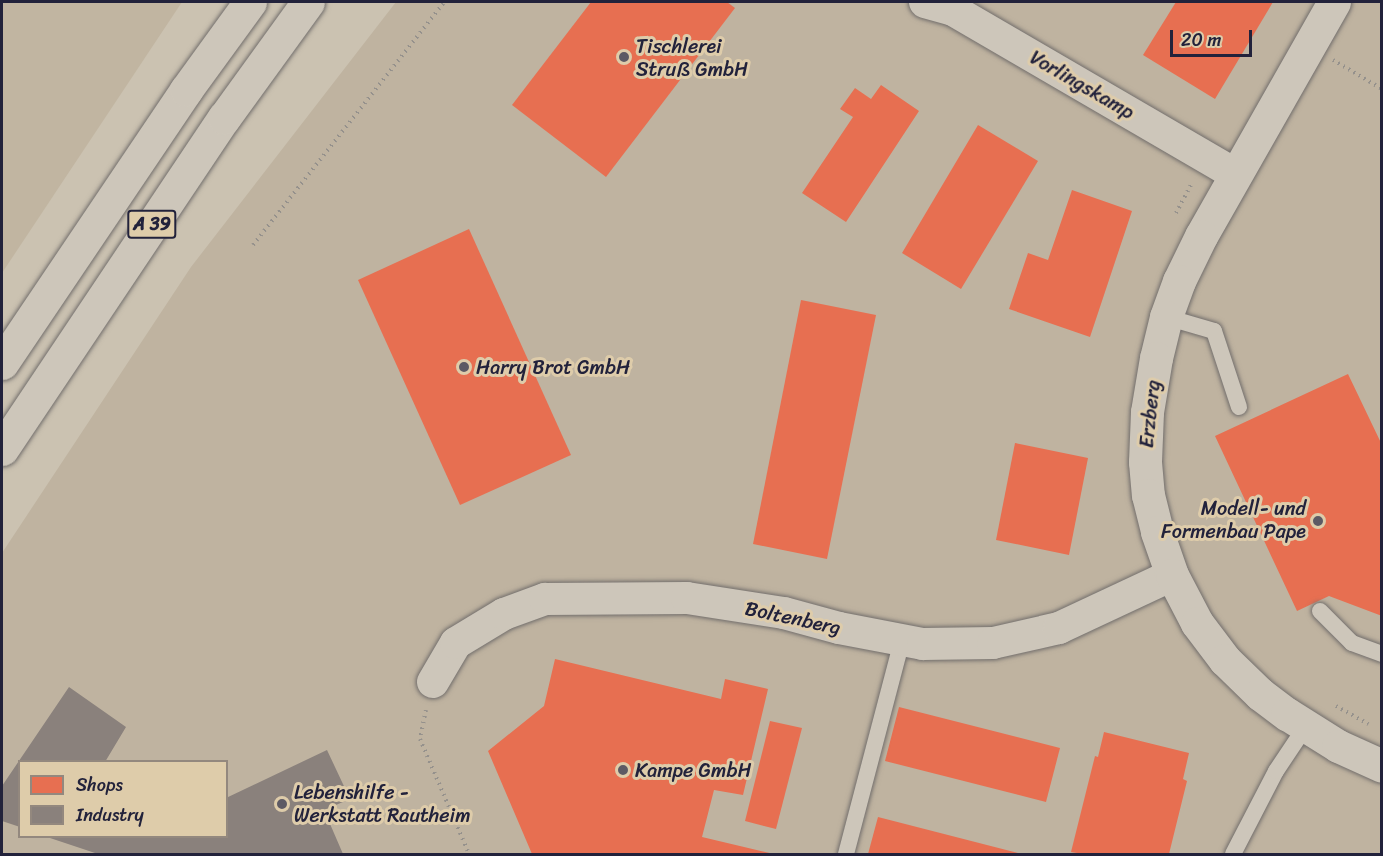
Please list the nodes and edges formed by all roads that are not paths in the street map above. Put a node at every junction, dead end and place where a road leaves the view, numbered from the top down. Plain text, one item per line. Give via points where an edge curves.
1 (250, 2) edge
2 (308, 2) edge
3 (925, 2) edge
4 (1334, 2) edge
5 (1236, 175) junction
6 (1166, 317) junction
7 (2, 363) edge
8 (1239, 407) dead end
9 (2, 449) edge
10 (1172, 575) junction
11 (1320, 611) dead end
12 (902, 640) junction
13 (1382, 654) edge
14 (433, 682) road end
15 (1306, 726) junction
16 (1382, 766) edge
17 (846, 855) edge
18 (1233, 855) edge

1 - 7 main road, A 39
2 - 9 main road, A 39
3 - 5 street, Vorlingskamp via 953,10
4 - 5 main road, Erzberg
5 - 6 main road, Erzberg via 1197,245
6 - 8 lane via 1214,331
6 - 10 main road, Erzberg via 1147,411 1145,462 1148,495
10 - 12 street, Boltenberg via 1059,628 993,643 923,644
10 - 15 main road, Erzberg via 1197,622 1225,660 1260,694
11 - 13 lane via 1352,644
12 - 14 street, Boltenberg via 687,598 545,599 504,614 456,643
12 - 17 lane
15 - 16 main road, Erzberg via 1338,747
15 - 18 lane via 1276,771

